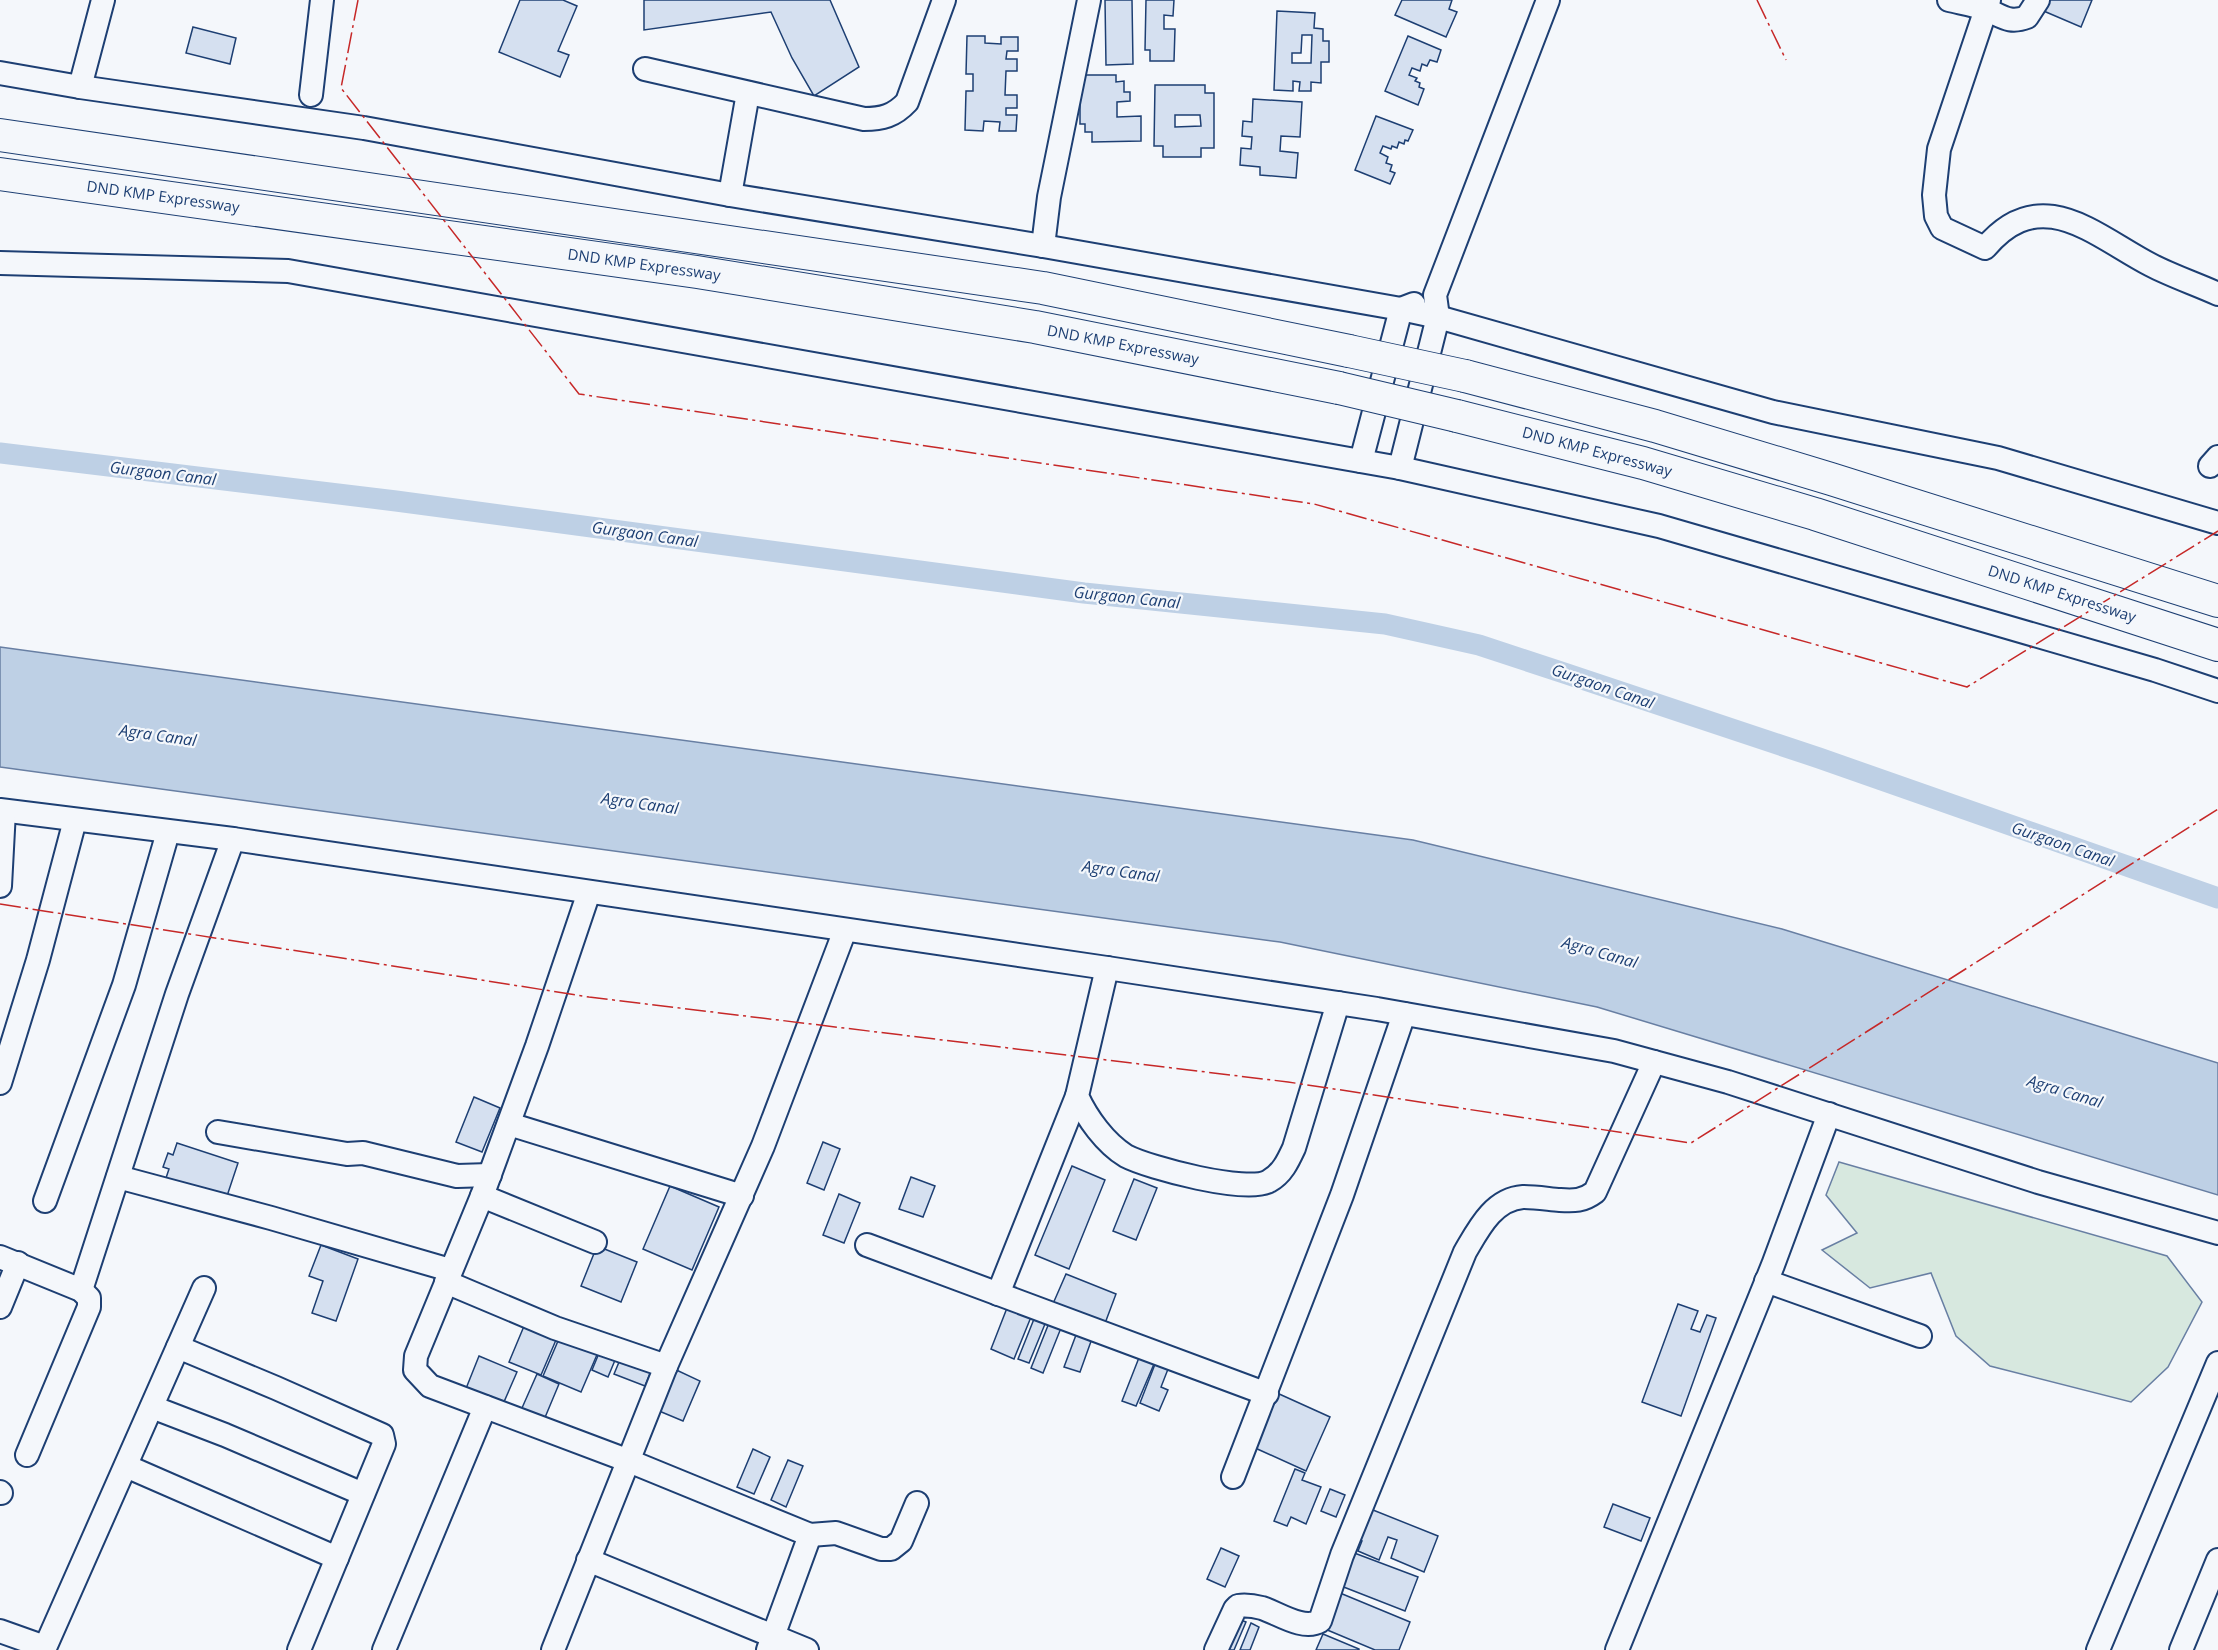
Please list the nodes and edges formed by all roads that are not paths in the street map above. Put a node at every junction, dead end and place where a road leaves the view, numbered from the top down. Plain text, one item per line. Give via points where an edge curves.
1 (103, 0) edge
2 (322, 0) edge
3 (944, 0) edge
4 (1089, 0) edge
5 (1548, 0) edge
6 (1949, 0) edge
7 (2037, 0) edge
8 (1988, 5) edge
9 (645, 69) dead end
10 (0, 73) edge
11 (80, 87) junction
12 (748, 93) junction
13 (311, 95) dead end
14 (0, 135) edge
15 (0, 174) edge
16 (730, 195) junction
17 (1043, 246) junction
18 (0, 263) edge
19 (2218, 294) edge
20 (1436, 306) junction
21 (1401, 309) junction
22 (1361, 461) junction
23 (1400, 468) junction
24 (2218, 523) edge
25 (2218, 601) edge
26 (2218, 645) edge
27 (2218, 691) edge
28 (2, 810) edge
29 (75, 820) junction
30 (168, 832) junction
31 (233, 839) junction
32 (0, 886) edge
33 (589, 892) junction
34 (845, 930) junction
35 (1107, 968) junction
36 (1338, 1003) junction
37 (1404, 1014) junction
38 (1654, 1062) junction
39 (0, 1083) edge
40 (1077, 1096) junction
41 (1829, 1114) junction
42 (509, 1124) junction
43 (218, 1132) dead end
44 (118, 1177) junction
45 (486, 1185) junction
46 (742, 1196) junction
47 (45, 1201) dead end
48 (2218, 1233) edge
49 (595, 1242) dead end
50 (867, 1245) dead end
51 (9, 1260) edge
52 (448, 1276) junction
53 (1766, 1281) junction
54 (204, 1287) dead end
55 (81, 1290) junction
56 (998, 1294) junction
57 (0, 1306) edge
58 (1920, 1336) dead end
59 (177, 1347) junction
60 (666, 1366) junction
61 (2217, 1370) edge
62 (1267, 1395) junction
63 (152, 1407) junction
64 (485, 1407) junction
65 (27, 1455) dead end
66 (629, 1461) junction
67 (126, 1466) junction
68 (1233, 1477) dead end
69 (363, 1494) junction
70 (917, 1503) dead end
71 (810, 1535) junction
72 (337, 1558) junction
73 (588, 1560) junction
74 (2218, 1560) edge
75 (0, 1631) edge
76 (771, 1643) edge
77 (44, 1649) edge
78 (299, 1650) edge
79 (384, 1650) edge
80 (553, 1650) edge
81 (807, 1650) edge
82 (1216, 1650) edge
83 (1617, 1650) edge
84 (2098, 1650) edge
85 (2181, 1650) edge

1 - 11 street
2 - 13 street
3 - 12 street via 907,102 898,112 864,119
4 - 17 street via 1049,197
5 - 20 street
6 - 8 street
7 - 8 street via 2027,17 2019,20 2006,20
8 - 19 street via 1939,149 1934,195 1936,216 1942,228 1985,248 2016,222 2061,217 2095,231 2152,266
9 - 12 street
10 - 11 street
11 - 16 street via 364,128
12 - 16 street
14 - 25 highway, bridge via 1043,288 1349,351 1465,376 1655,426
15 - 26 highway, DND KMP Expressway, bridge via 697,272 1035,327 1340,388 1643,463 1815,514
16 - 17 street
17 - 21 street
18 - 22 street via 288,271
20 - 21 street
20 - 23 street
20 - 24 street via 1773,412 1998,458
21 - 22 street
22 - 23 street
23 - 27 street via 1659,526
28 - 29 street
28 - 32 street
29 - 30 street
29 - 39 street
30 - 31 street
30 - 47 street via 124,985
31 - 33 street
31 - 44 street via 177,994
33 - 34 street
33 - 42 street
34 - 35 street
34 - 46 street
35 - 36 street
35 - 40 street
36 - 37 street
36 - 40 street via 1294,1148 1278,1175 1268,1183 1233,1183 1178,1174 1125,1155 1086,1116
37 - 38 street via 1614,1051
37 - 62 street
38 - 41 street
38 - 82 street via 1594,1192 1577,1201 1522,1197 1506,1201 1480,1225 1465,1252 1342,1555 1320,1621 1301,1623 1260,1608 1238,1606
40 - 56 street
41 - 48 street via 2038,1182
41 - 53 street
42 - 45 street
42 - 46 street
43 - 45 street via 347,1154 363,1153
44 - 52 street via 271,1218
44 - 55 street
45 - 49 street
45 - 52 street
46 - 60 street
50 - 56 street
51 - 55 street
51 - 57 street
52 - 60 street via 555,1328
52 - 64 street via 416,1356 415,1370 430,1386
53 - 58 street
53 - 83 street
54 - 59 street
55 - 65 street via 89,1298 89,1307
56 - 62 street
59 - 63 street
59 - 69 street via 382,1435 384,1444
60 - 66 street
61 - 84 street
62 - 68 street
63 - 67 street
63 - 69 street
64 - 66 street
64 - 79 street
66 - 71 street
66 - 73 street
67 - 72 street
67 - 77 street
69 - 72 street
70 - 71 street via 901,1541 891,1549 836,1533
71 - 76 street
72 - 78 street
73 - 76 street
73 - 80 street
74 - 85 street
75 - 77 street
76 - 81 street

